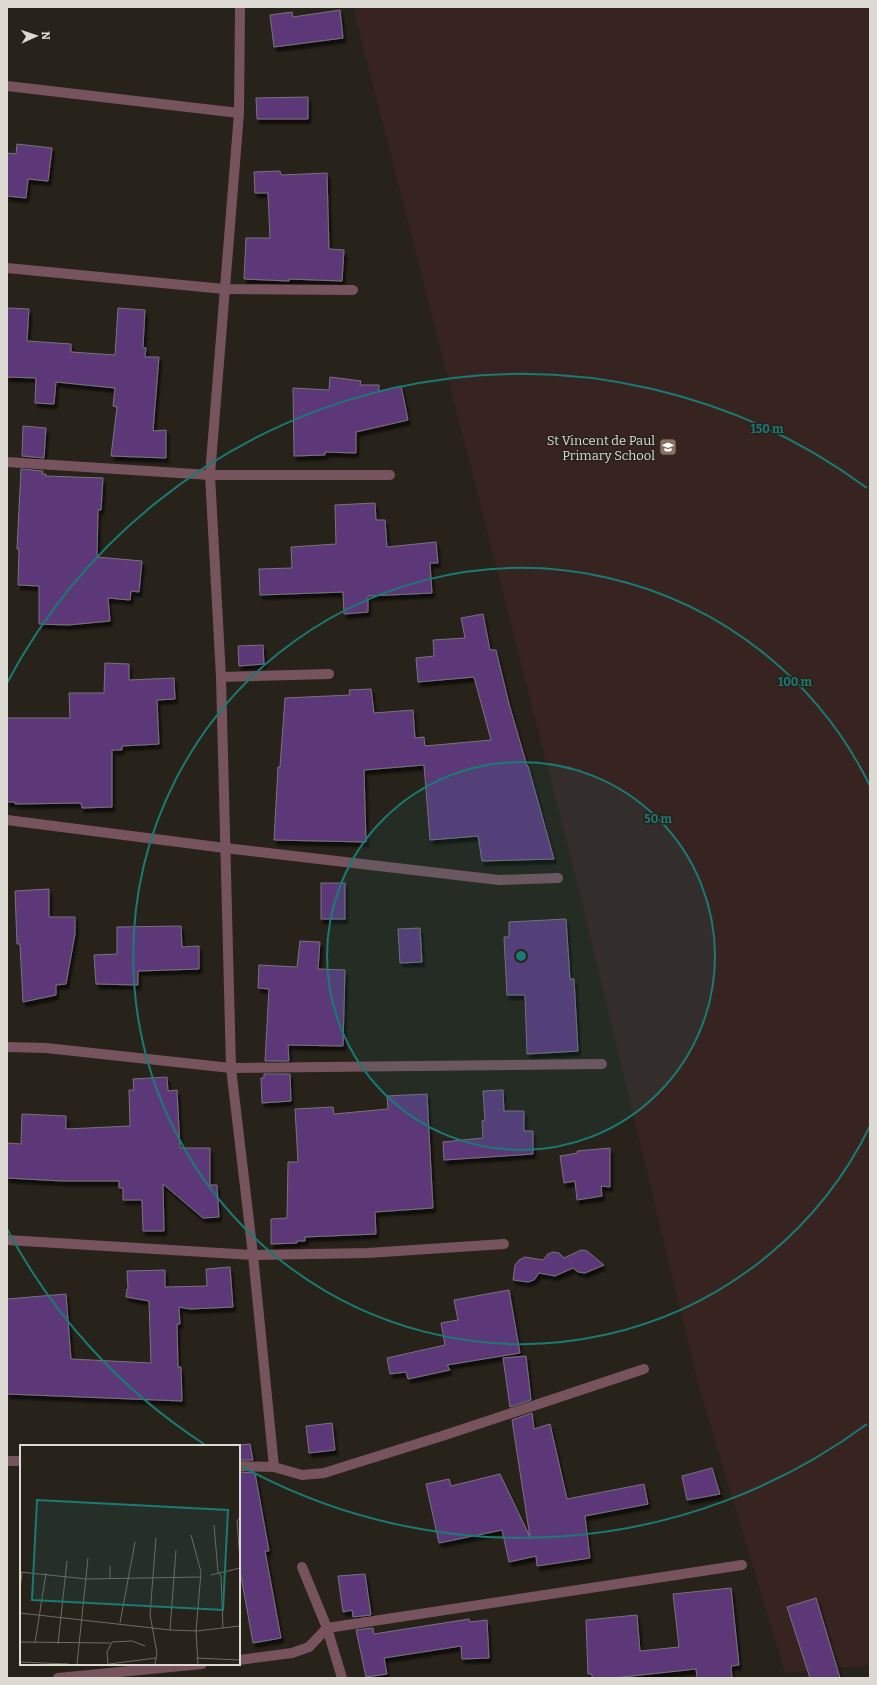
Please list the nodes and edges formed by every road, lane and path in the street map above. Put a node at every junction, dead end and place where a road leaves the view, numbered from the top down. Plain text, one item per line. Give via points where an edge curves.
1 (240, 7) edge
2 (7, 86) edge
3 (239, 113) junction
4 (7, 268) edge
5 (224, 289) junction
6 (353, 290) dead end
7 (7, 462) edge
8 (390, 475) dead end
9 (210, 476) junction
10 (330, 674) dead end
11 (222, 677) junction
12 (7, 820) edge
13 (225, 848) junction
14 (558, 878) dead end
15 (7, 1047) edge
16 (602, 1064) dead end
17 (231, 1068) junction
18 (7, 1240) edge
19 (504, 1244) dead end
20 (253, 1255) junction
21 (644, 1369) dead end
22 (7, 1461) edge
23 (20, 1461) edge
24 (240, 1466) edge
25 (274, 1467) junction
26 (742, 1565) dead end
27 (302, 1568) dead end
28 (327, 1628) junction
29 (240, 1660) edge
30 (192, 1665) edge
31 (58, 1678) edge
32 (342, 1678) edge

1 - 3 street
2 - 3 street
3 - 5 street
4 - 5 street
5 - 6 street
5 - 9 street
7 - 9 street
8 - 9 street
9 - 11 street
10 - 11 street
11 - 13 street
12 - 13 street
13 - 14 street via 499,880
13 - 17 street
15 - 17 street via 46,1048
16 - 17 street
17 - 20 street
18 - 20 street
19 - 20 street via 368,1253
20 - 25 street
21 - 25 street via 324,1473 302,1475
22 - 23 street
24 - 25 street
26 - 28 street
27 - 28 street
28 - 29 street via 309,1647 292,1653
28 - 32 street
30 - 31 street

